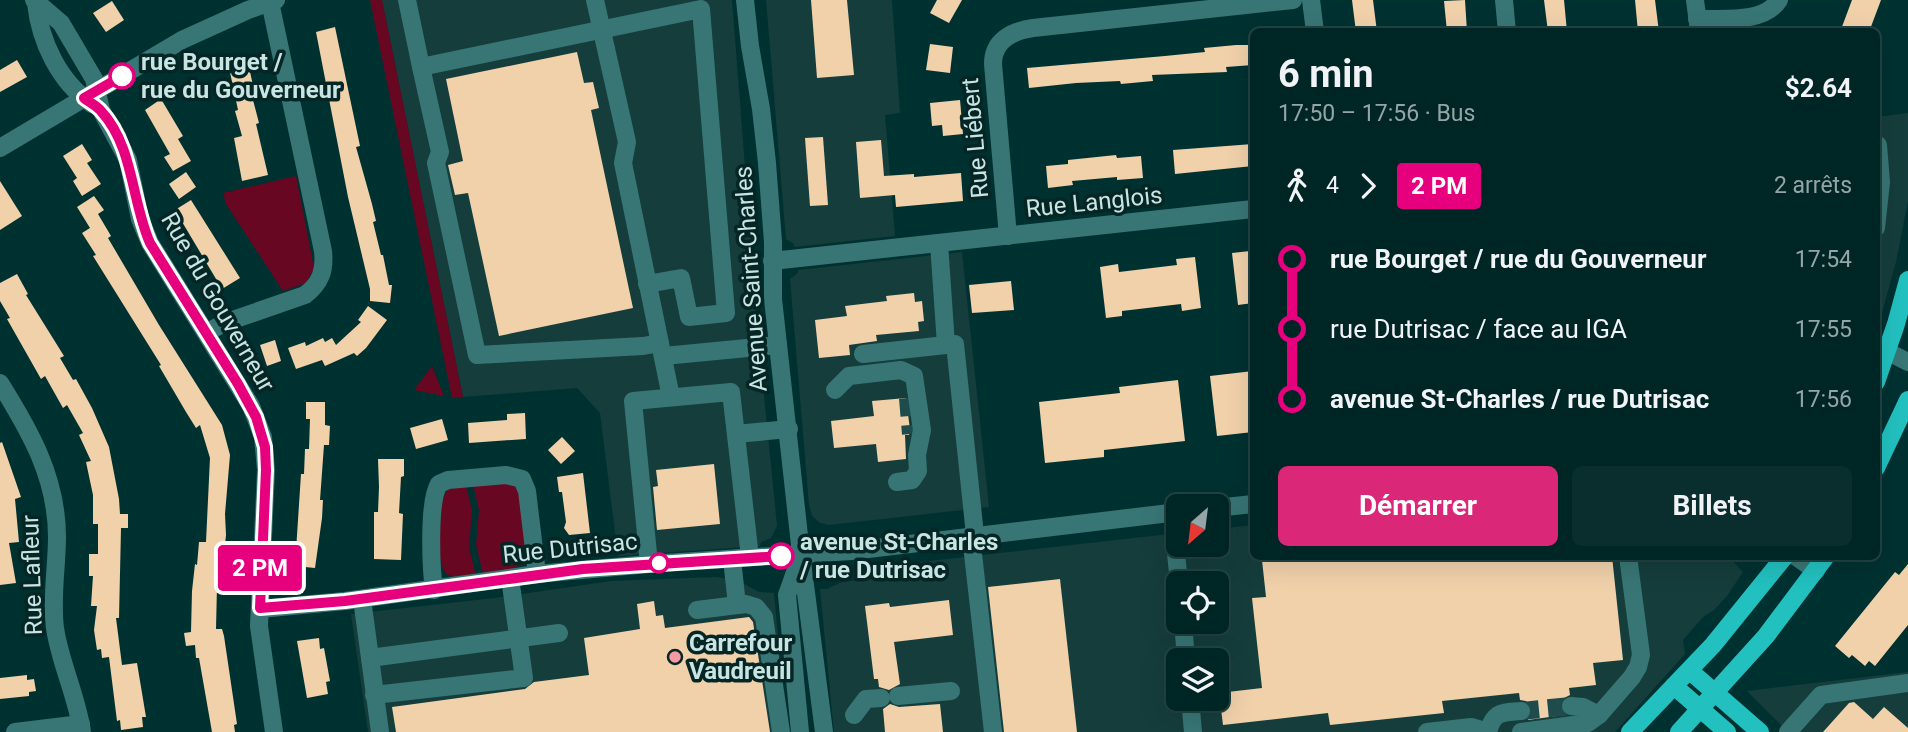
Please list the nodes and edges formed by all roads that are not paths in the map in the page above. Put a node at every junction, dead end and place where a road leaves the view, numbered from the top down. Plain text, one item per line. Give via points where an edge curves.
1 (407, 0) edge
2 (595, 0) edge
3 (746, 0) edge
4 (1293, 0) edge
5 (1311, 0) edge
6 (1504, 0) edge
7 (1695, 0) edge
8 (1779, 0) edge
9 (273, 1) edge
10 (35, 2) edge
11 (1698, 25) edge
12 (1314, 28) edge
13 (1507, 28) edge
14 (601, 31) junction
15 (421, 66) junction
16 (90, 94) junction
17 (0, 148) edge
18 (1880, 170) edge
19 (1880, 191) edge
20 (1250, 209) edge
21 (1007, 236) junction
22 (939, 243) junction
23 (772, 261) junction
24 (1908, 280) edge
25 (647, 284) junction
26 (206, 333) junction
27 (778, 345) junction
28 (946, 345) junction
29 (662, 349) junction
30 (1882, 349) edge
31 (863, 354) dead end
32 (1908, 362) edge
33 (906, 371) junction
34 (0, 383) edge
35 (835, 390) dead end
36 (671, 397) junction
37 (908, 398) tunnel mouth
38 (1908, 400) edge
39 (789, 429) junction
40 (736, 434) junction
41 (911, 434) tunnel mouth
42 (917, 455) junction
43 (1880, 460) edge
44 (897, 482) dead end
45 (1250, 503) edge
46 (1229, 506) edge
47 (1166, 514) edge
48 (973, 536) junction
49 (801, 554) junction
50 (741, 558) junction
51 (1628, 560) edge
52 (1782, 560) edge
53 (649, 564) junction
54 (1821, 564) edge
55 (537, 574) junction
56 (510, 578) junction
57 (434, 590) junction
58 (362, 599) junction
59 (737, 605) junction
60 (260, 608) junction
61 (697, 610) dead end
62 (559, 633) dead end
63 (519, 638) junction
64 (370, 658) junction
65 (1690, 671) junction
66 (1908, 683) edge
67 (1674, 686) junction
68 (951, 691) dead end
69 (1715, 692) junction
70 (374, 695) junction
71 (1571, 706) tunnel mouth
72 (1700, 709) junction
73 (1191, 711) edge
74 (1521, 711) tunnel mouth
75 (854, 715) dead end
76 (1599, 715) junction
77 (82, 728) edge
78 (1798, 728) edge
79 (1552, 731) edge
80 (15, 732) edge
81 (274, 732) edge
82 (380, 732) edge
83 (780, 732) edge
84 (800, 732) edge
85 (824, 732) edge
86 (993, 732) edge
87 (1193, 732) edge
88 (1427, 732) edge
89 (1488, 732) edge
90 (1521, 732) edge
91 (1630, 732) edge
92 (1679, 732) edge
93 (1727, 732) edge
94 (1760, 732) edge

1 - 15 street
2 - 14 street
3 - 23 street, Avenue Saint-Charles via 763,120
4 - 21 street, Rue Liébert via 1033,28 1005,37 993,64
5 - 12 street
6 - 13 street
7 - 11 street
8 - 11 street via 1758,15
9 - 16 street via 193,35
9 - 26 street via 323,251 323,271 305,295
10 - 16 street, Rue du Gouverneur via 64,28 94,79
10 - 16 street, Rue du Gouverneur via 44,43 74,91
14 - 15 street
14 - 25 street via 626,142 624,163
14 - 25 street via 701,9 726,313 689,317 681,278
15 - 29 street via 440,152 436,163 478,355 643,346
16 - 17 street
16 - 26 street, Rue du Gouverneur via 128,160 140,219 150,243
18 - 19 street
20 - 21 street, Rue Langlois
21 - 22 street, Rue Langlois
22 - 23 street, Rue Langlois
22 - 28 street
23 - 27 street, Avenue Saint-Charles
24 - 30 main road
25 - 29 street
26 - 60 street, Rue du Gouverneur via 251,406 263,437 266,470
27 - 29 street
27 - 39 street, Avenue Saint-Charles
28 - 31 street
28 - 48 street via 955,344
29 - 36 street
30 - 32 street
33 - 35 street via 849,376
33 - 37 street
33 - 42 street via 916,380 922,430
34 - 77 street, Rue Lafleur via 35,442 51,490 57,539 55,623
36 - 40 street via 732,392
36 - 53 street via 633,401
38 - 43 main road
39 - 40 street
39 - 49 street, Avenue Saint-Charles
40 - 50 street
41 - 42 street
42 - 44 street via 917,476
45 - 46 street
47 - 48 street, Rue Dutrisac
48 - 49 street, Rue Dutrisac
48 - 86 street
49 - 50 street, Rue Dutrisac
49 - 84 street, Avenue Saint-Charles via 787,595
49 - 85 street, Avenue Saint-Charles
50 - 53 street, Rue Dutrisac
50 - 59 street
51 - 76 street via 1640,662
52 - 65 main road
53 - 55 street, Rue Dutrisac
54 - 69 main road via 1766,636
55 - 56 street, Rue Dutrisac
55 - 57 street via 522,479 506,475 448,480 439,484 435,493
56 - 57 street, Rue Dutrisac
56 - 63 street
57 - 58 street, Rue Dutrisac
58 - 60 street, Rue Dutrisac
58 - 64 street
59 - 61 street
59 - 83 street via 755,607 767,624
60 - 81 street
62 - 63 street
63 - 64 street
63 - 70 street via 524,678
64 - 70 street
65 - 67 main road
65 - 69 main road
66 - 78 street via 1821,695
67 - 72 main road
67 - 91 main road
68 - 75 street via 866,699
69 - 72 main road
69 - 94 main road
70 - 82 street
71 - 76 street
72 - 92 main road
72 - 93 main road
73 - 87 street
74 - 89 street via 1497,714
76 - 79 street via 1588,723
77 - 80 street
79 - 90 street
88 - 89 street via 1471,727

